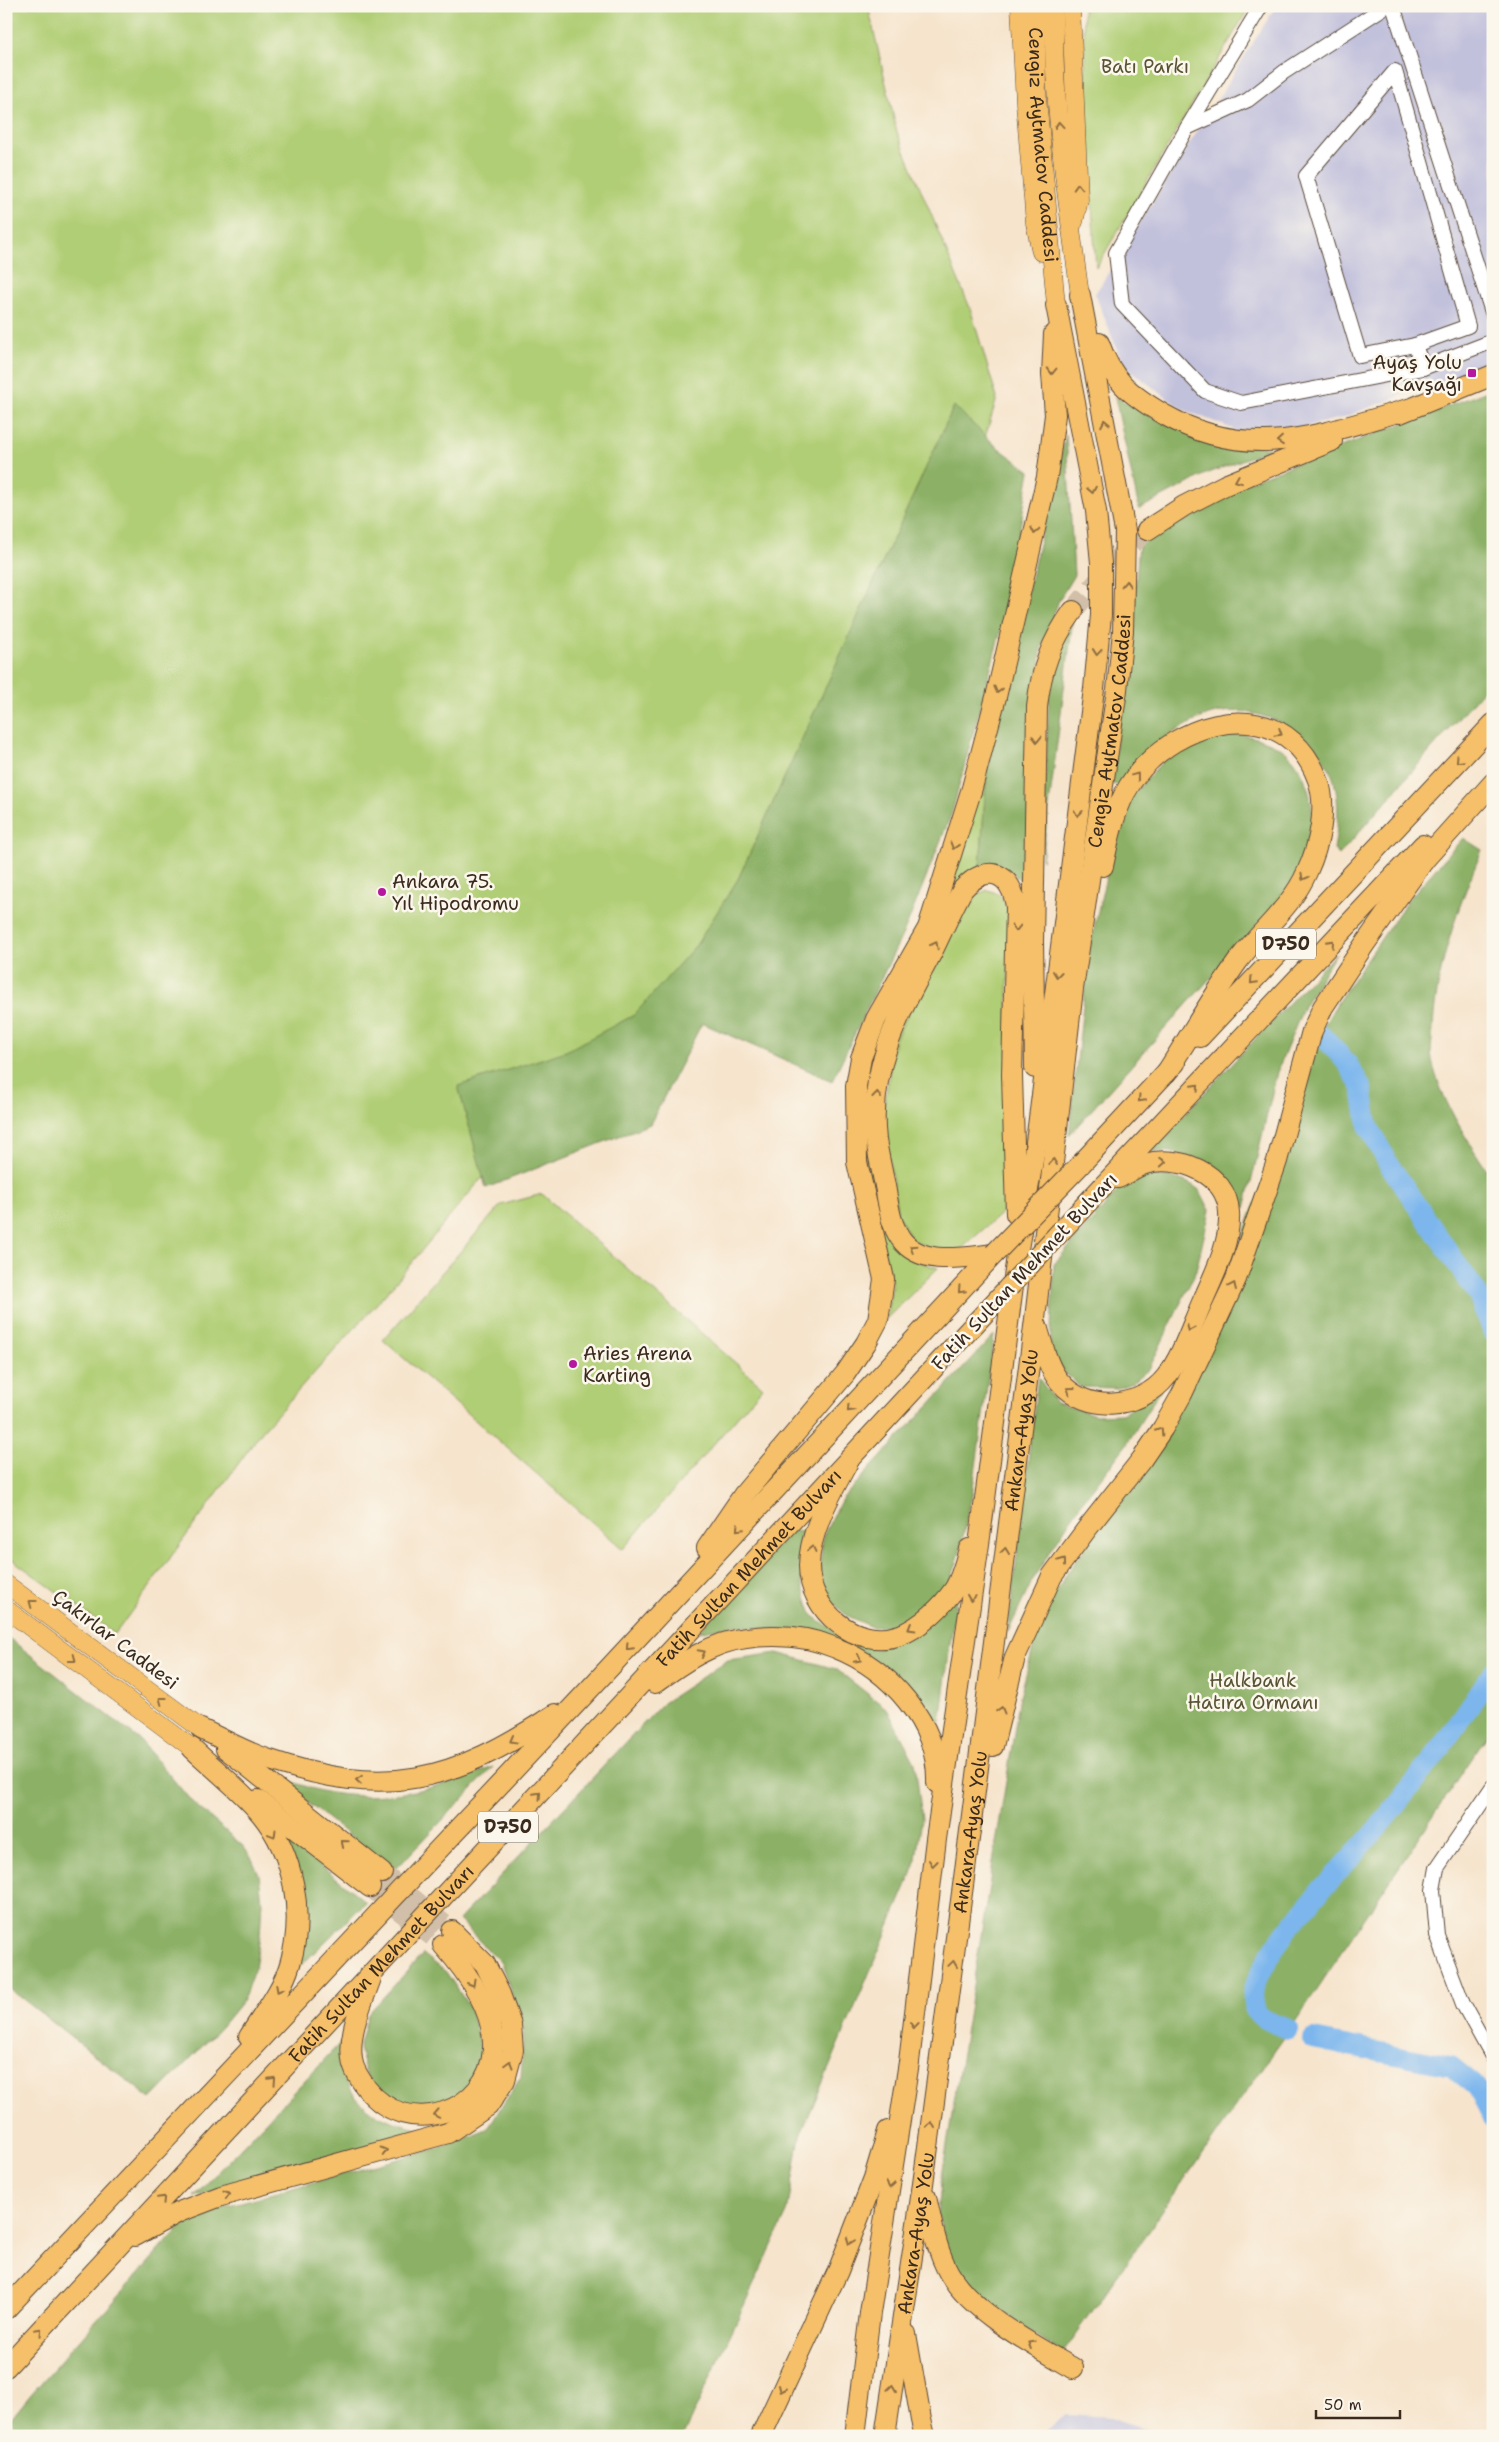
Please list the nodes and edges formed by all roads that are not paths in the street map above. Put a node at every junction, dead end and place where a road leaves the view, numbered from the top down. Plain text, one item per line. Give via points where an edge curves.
1 (1020, 6) edge
2 (1036, 6) edge
3 (1054, 6) edge
4 (1071, 6) edge
5 (1260, 6) edge
6 (1386, 6) edge
7 (1393, 6) edge
8 (1187, 128) junction
9 (1072, 235) junction
10 (1053, 281) junction
11 (1080, 295) junction
12 (1056, 305) junction
13 (1493, 315) edge
14 (1493, 341) edge
15 (1415, 344) junction
16 (1423, 368) junction
17 (1493, 375) edge
18 (1412, 408) junction
19 (1147, 530) tunnel mouth
20 (1073, 611) tunnel mouth
21 (1493, 724) edge
22 (1493, 771) edge
23 (1493, 783) edge
24 (1493, 799) edge
25 (1399, 897) junction
26 (1073, 989) junction
27 (1166, 1073) junction
28 (1036, 1142) junction
29 (1103, 1186) junction
30 (1045, 1227) joint
31 (994, 1254) junction
32 (1018, 1255) junction
33 (1034, 1319) junction
34 (849, 1460) junction
35 (6, 1584) edge
36 (667, 1606) junction
37 (6, 1609) edge
38 (121, 1670) junction
39 (109, 1686) junction
40 (584, 1695) junction
41 (618, 1709) junction
42 (201, 1729) junction
43 (192, 1748) junction
44 (1493, 1786) edge
45 (936, 1839) junction
46 (964, 1878) junction
47 (373, 1972) junction
48 (1493, 2058) edge
49 (909, 2062) junction
50 (222, 2078) junction
51 (923, 2184) junction
52 (120, 2244) junction
53 (6, 2309) edge
54 (903, 2312) junction
55 (6, 2367) edge
56 (1072, 2368) dead end
57 (761, 2436) edge
58 (855, 2436) edge
59 (885, 2436) edge
60 (926, 2436) edge

1 - 10 main road, Cengiz Aytmatov Caddesi via 1035,223 1039,248
2 - 10 main road, Cengiz Aytmatov Caddesi via 1037,97
9 -> 3 main road, Cengiz Aytmatov Caddesi via 1054,81
9 -> 4 main road, Cengiz Aytmatov Caddesi via 1079,200
5 - 8 street
6 - 8 street via 1284,72 1248,100
7 - 13 street
8 - 16 street via 1116,253 1122,304 1205,391 1241,403
9 - 11 main road, Cengiz Aytmatov Caddesi
10 - 12 main road, Cengiz Aytmatov Caddesi
18 -> 11 highway via 1306,438 1275,442 1206,435 1148,405 1115,378
26 -> 11 highway, Cengiz Aytmatov Caddesi via 1117,690 1126,557 1120,498
12 -> 28 highway, Cengiz Aytmatov Caddesi via 1096,510 1101,615
12 -> 36 highway via 1052,445 996,697 972,788 928,928 876,1019 861,1058 856,1086 857,1162 884,1279 878,1320 845,1374 744,1494
14 - 16 street
15 - 15 street via 1360,356 1306,176 1395,71 1468,326
15 - 16 street
17 - 18 highway
18 -> 19 highway via 1225,485
20 -> 28 highway via 1056,634 1040,685 1037,707 1033,942
21 -> 27 highway, Fatih Sultan Mehmet Bulvarı / D750
29 -> 22 highway, Fatih Sultan Mehmet Bulvarı / D750
23 - 25 highway via 1426,860
24 - 25 highway
46 -> 25 highway via 998,1720 1013,1666 1039,1602 1052,1576 1142,1459 1182,1394 1248,1249 1277,1161 1312,1031 1323,1008
26 -> 27 highway via 1116,817 1129,786 1154,756 1200,728 1233,722 1270,728 1298,748 1311,765 1321,801 1322,819 1307,873 1295,893 1238,961
30 -> 26 highway, Cengiz Aytmatov Caddesi
27 -> 31 highway, Fatih Sultan Mehmet Bulvarı / D750, bridge
28 - 32 highway, Cengiz Aytmatov Caddesi
29 -> 33 highway via 1145,1164 1173,1162 1194,1167 1210,1176 1224,1192 1229,1212 1226,1240 1176,1360 1153,1391 1139,1399 1106,1405 1072,1394 1059,1381 1048,1362
29 - 34 highway, Fatih Sultan Mehmet Bulvarı / D750, bridge
30 - 33 highway, Ankara-Ayaş Yolu
31 -> 32 highway via 942,1259 912,1249 901,1239 890,1210 876,1140 875,1116 883,1057 891,1031 963,889 970,881 986,874 1003,877 1010,883 1016,907 1012,1075
31 -> 36 highway, Fatih Sultan Mehmet Bulvarı / D750
32 -> 34 highway via 970,1546 962,1572 943,1603 927,1618 900,1634 883,1638 869,1636 840,1625 826,1614 810,1581 813,1543 826,1504
32 -> 45 highway, Ankara-Ayaş Yolu
46 -> 33 highway, Ankara-Ayaş Yolu
34 - 41 highway, Fatih Sultan Mehmet Bulvarı / D750
38 -> 35 main road, Çakırlar Caddesi
36 -> 40 highway, Fatih Sultan Mehmet Bulvarı / D750
37 -> 39 main road
38 - 39 main road
42 -> 38 main road, Çakırlar Caddesi
39 - 43 main road
40 -> 42 highway via 486,1755 450,1770 412,1780 341,1779 301,1770 265,1759
40 - 50 highway, Fatih Sultan Mehmet Bulvarı / D750
41 -> 45 highway via 678,1666 720,1645 744,1638 806,1639 835,1647 865,1662 887,1679 906,1699 924,1726 938,1779
47 -> 41 highway, Fatih Sultan Mehmet Bulvarı / D750
43 -> 42 highway via 376,1880
43 -> 50 highway via 261,1813 287,1859 297,1911 290,1965 280,1988
44 - 48 street via 1437,1868 1433,1890 1437,1935 1463,2004
45 -> 49 highway, Ankara-Ayaş Yolu
51 -> 46 highway, Ankara-Ayaş Yolu
52 -> 47 highway, Fatih Sultan Mehmet Bulvarı / D750
52 -> 47 highway via 179,2212 221,2196 448,2133 488,2106 505,2080 513,2050 511,2025 485,1964 447,1938 473,1984 490,2024 493,2047 490,2067 480,2087 462,2104 440,2114 417,2116 392,2111 374,2098 352,2061 351,2039
49 -> 57 highway via 874,2178 838,2271
49 -> 58 highway, Ankara-Ayaş Yolu via 870,2313
50 - 53 highway, Fatih Sultan Mehmet Bulvarı / D750
51 - 54 highway, Ankara-Ayaş Yolu
56 -> 51 highway via 1025,2340 964,2294 949,2273 936,2244
55 -> 52 highway, Fatih Sultan Mehmet Bulvarı / D750
59 -> 54 highway, Ankara-Ayaş Yolu
54 - 60 highway

